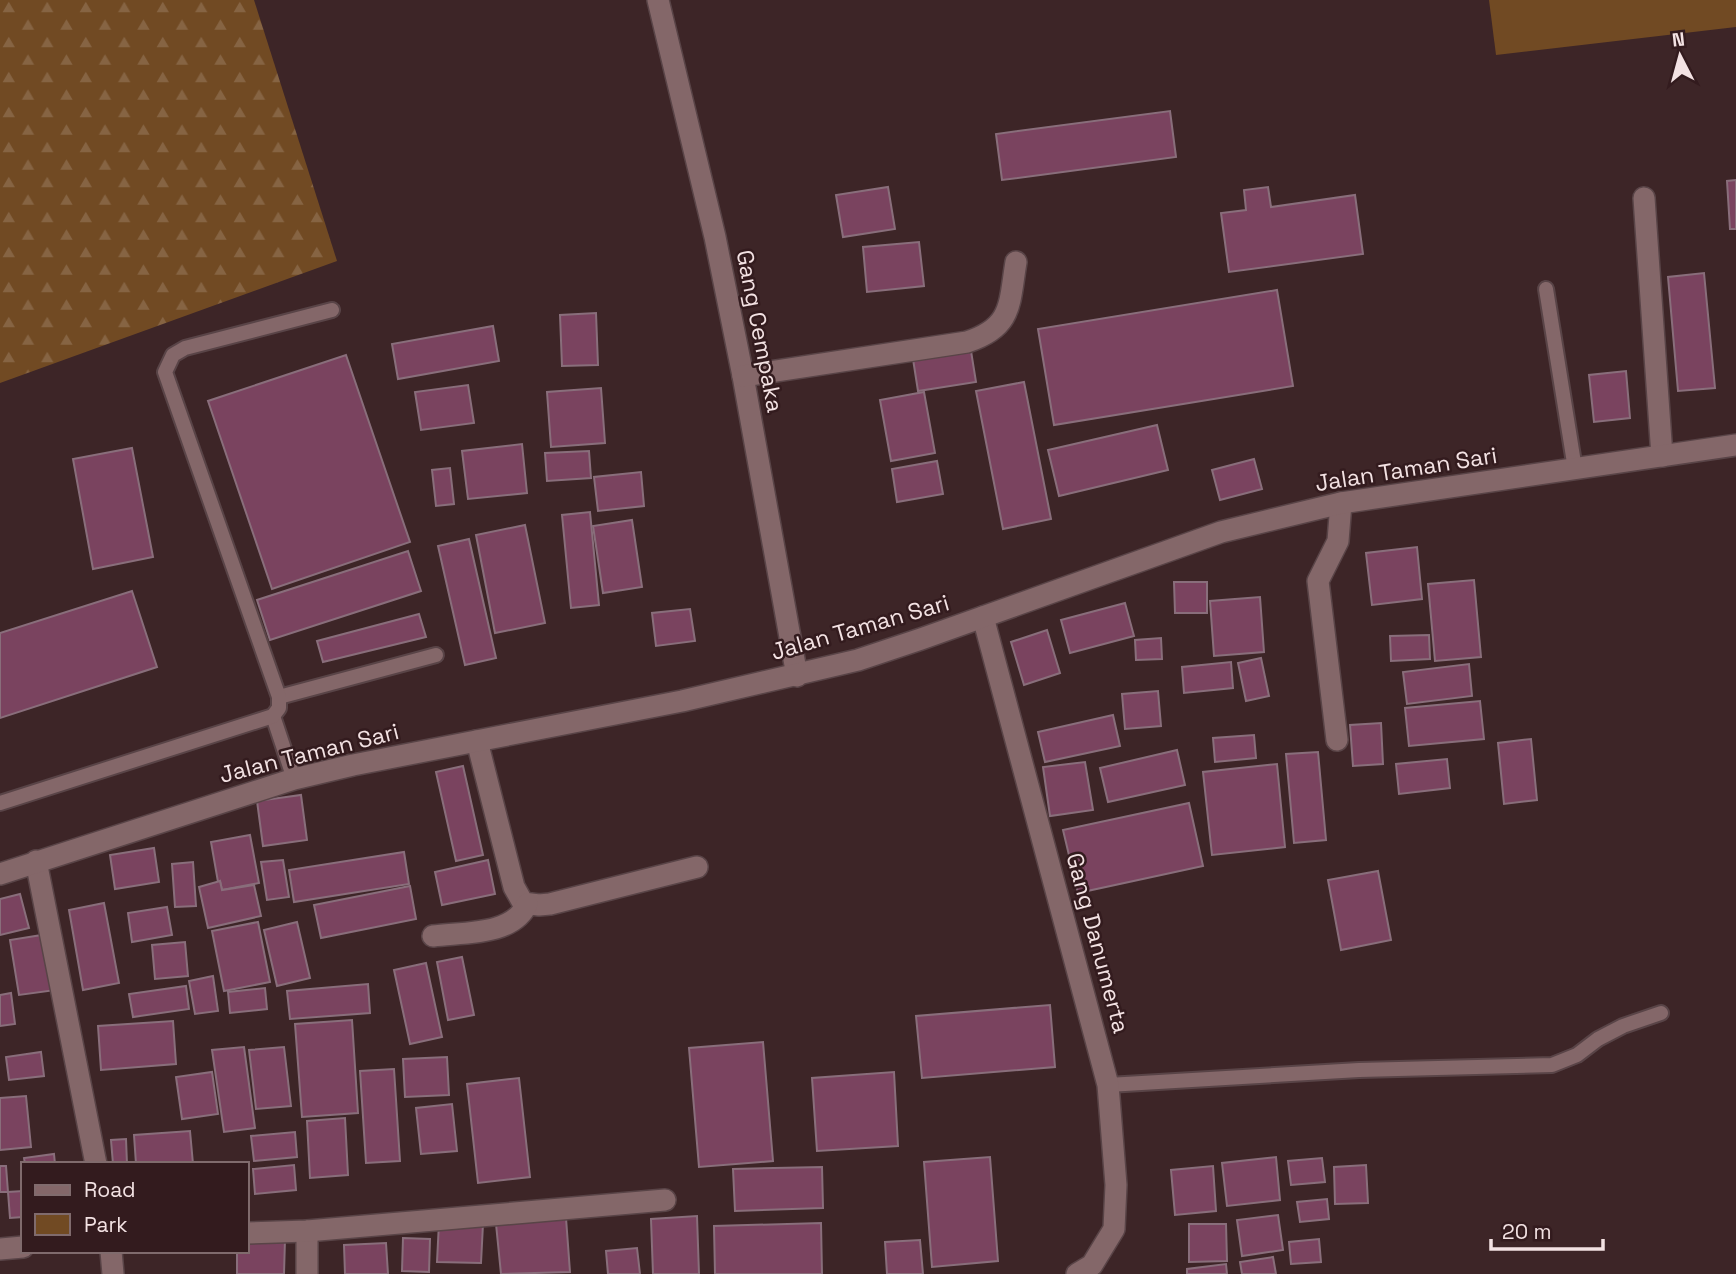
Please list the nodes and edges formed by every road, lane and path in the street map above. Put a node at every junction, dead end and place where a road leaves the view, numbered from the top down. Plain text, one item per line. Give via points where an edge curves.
1 (657, 0) edge
2 (1644, 198) dead end
3 (1016, 262) dead end
4 (1546, 289) dead end
5 (332, 310) dead end
6 (743, 376) junction
7 (1736, 445) edge
8 (1662, 456) junction
9 (1575, 469) junction
10 (1341, 503) junction
11 (984, 617) junction
12 (436, 655) dead end
13 (797, 676) junction
14 (279, 697) junction
15 (273, 716) junction
16 (1337, 740) dead end
17 (477, 741) junction
18 (293, 779) junction
19 (0, 803) edge
20 (36, 862) junction
21 (696, 867) dead end
22 (0, 874) edge
23 (527, 904) junction
24 (433, 936) dead end
25 (1661, 1013) dead end
26 (1108, 1085) junction
27 (96, 1162) edge
28 (665, 1200) dead end
29 (307, 1231) junction
30 (248, 1233) edge
31 (21, 1247) edge
32 (0, 1249) edge
33 (111, 1253) edge
34 (113, 1274) edge
35 (307, 1274) edge
36 (1077, 1274) edge

1 - 6 street, Gang Cempaka via 715,237
2 - 8 street
3 - 6 street via 1009,306 994,331 982,337
4 - 9 lane
5 - 14 lane via 185,348 173,355 164,372
6 - 13 street, Gang Cempaka
7 - 8 street, Jalan Taman Sari
8 - 9 street, Jalan Taman Sari
9 - 10 street, Jalan Taman Sari
10 - 11 street, Jalan Taman Sari via 1221,532
10 - 16 street via 1338,541 1318,582
11 - 13 street, Jalan Taman Sari
11 - 26 street, Gang Danumerta
12 - 14 lane
13 - 17 street, Jalan Taman Sari
14 - 15 lane
15 - 18 lane
15 - 19 lane
17 - 18 street, Jalan Taman Sari
17 - 23 street via 514,887
18 - 20 street, Jalan Taman Sari
20 - 22 street, Jalan Taman Sari
20 - 27 street
21 - 23 street via 550,904
23 - 24 street via 513,922 494,929
25 - 26 lane via 1623,1026 1552,1065 1359,1070
26 - 36 street, Gang Danumerta via 1116,1185 1114,1229 1092,1265
28 - 29 street
29 - 30 street
29 - 35 street
31 - 32 street
33 - 34 street

